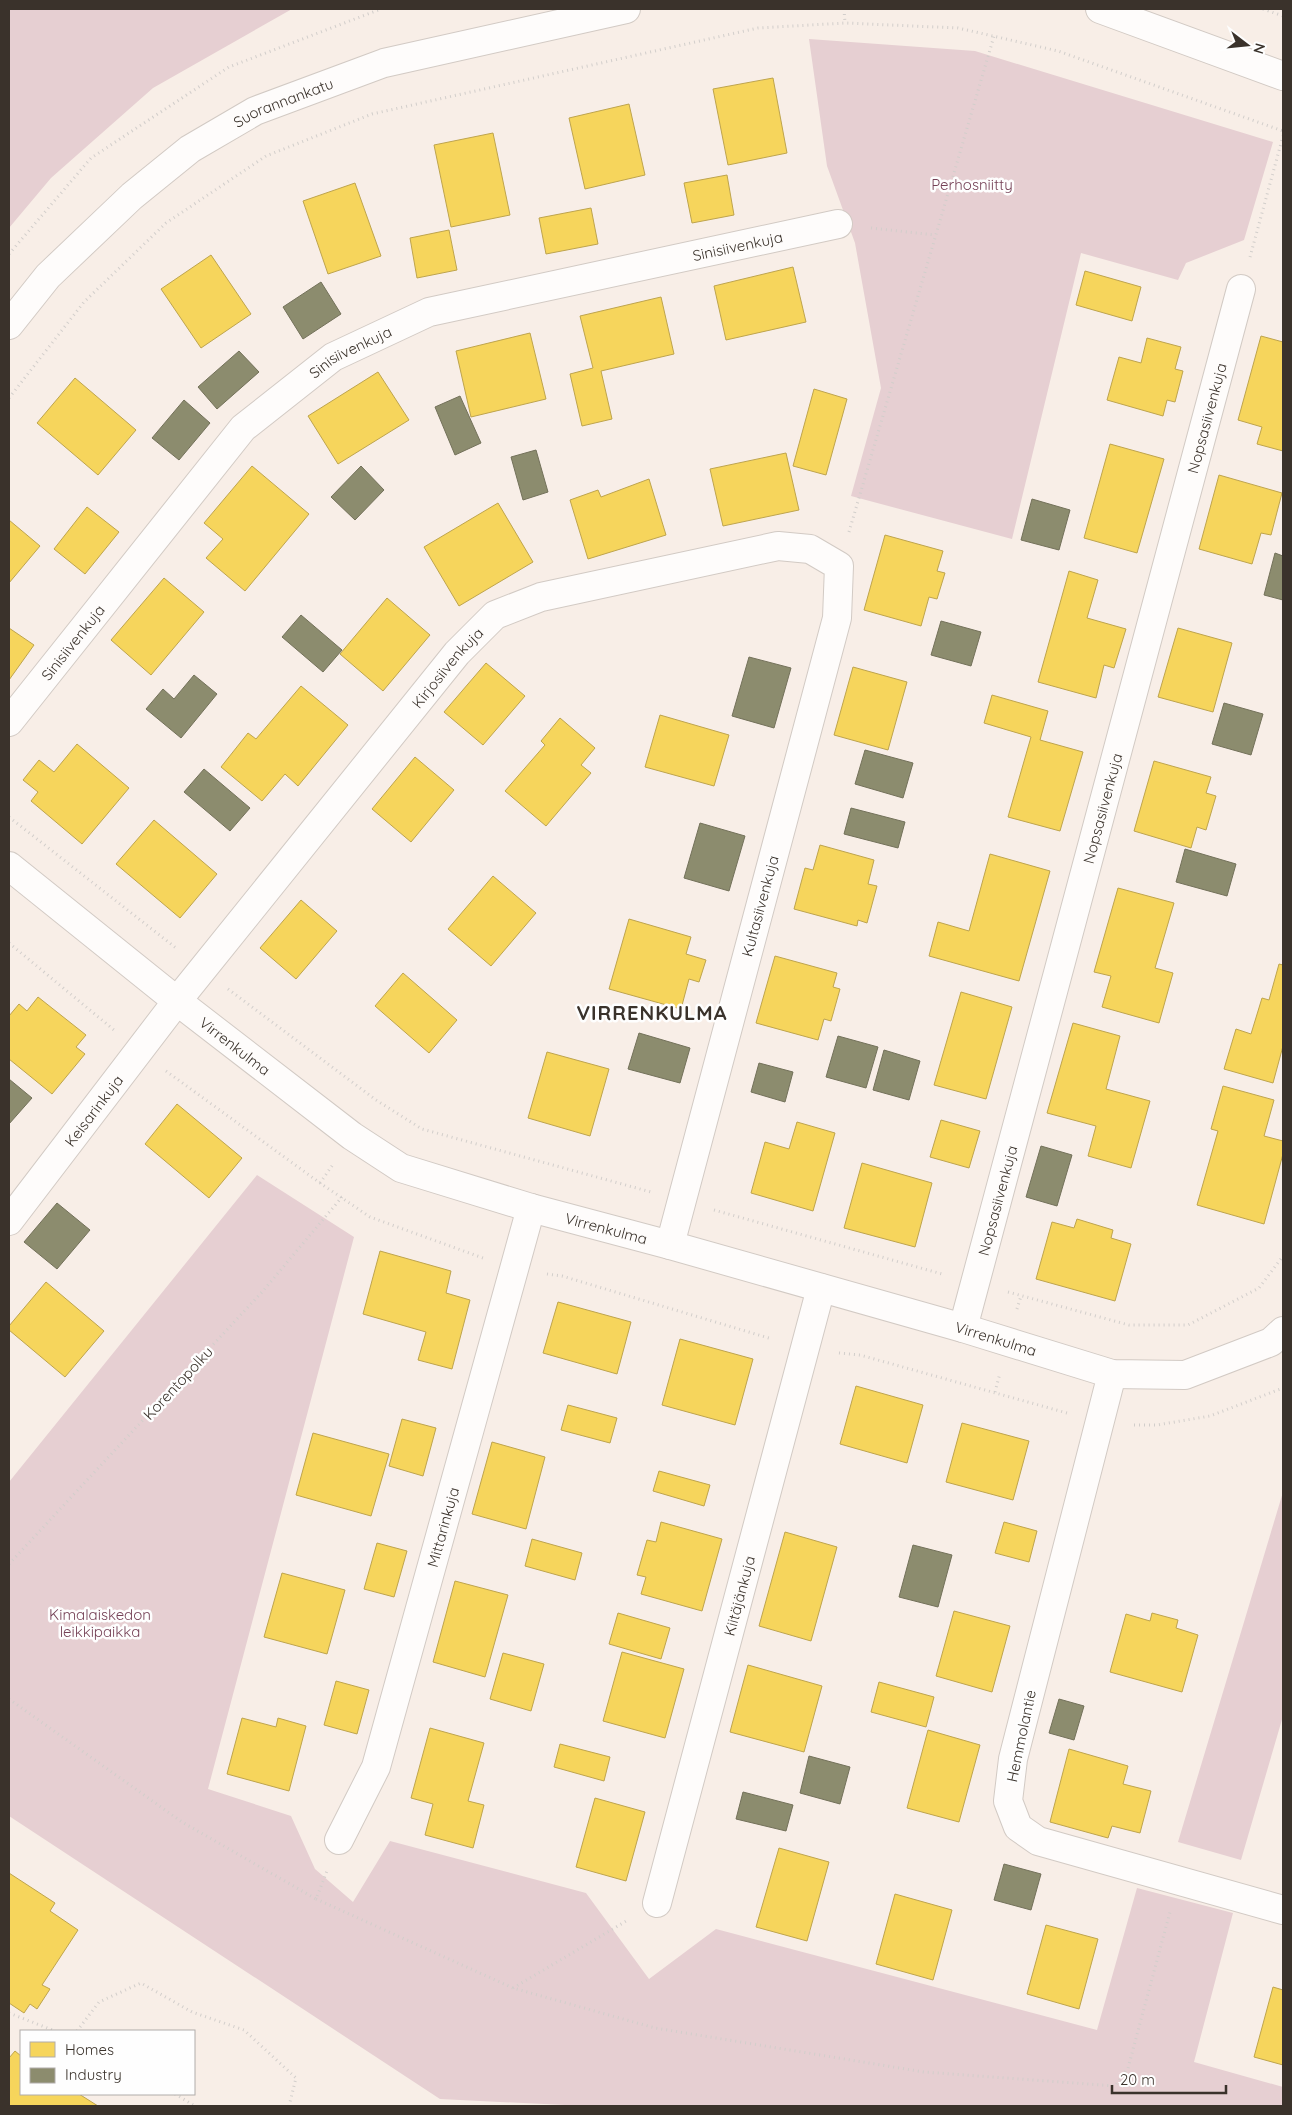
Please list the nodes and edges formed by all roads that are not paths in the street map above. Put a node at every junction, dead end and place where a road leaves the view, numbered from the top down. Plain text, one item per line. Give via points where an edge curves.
1 (626, 9) edge
2 (1100, 9) edge
3 (1283, 76) edge
4 (838, 224) road end
5 (1241, 289) road end
6 (9, 324) edge
7 (839, 566) joint
8 (9, 722) edge
9 (9, 866) edge
10 (177, 1000) junction
11 (531, 1208) junction
12 (9, 1221) edge
13 (670, 1245) junction
14 (821, 1288) junction
15 (963, 1328) junction
16 (1283, 1331) edge
17 (1112, 1374) junction
18 (339, 1840) road end
19 (657, 1903) road end
20 (1283, 1910) edge

1 - 6 street, Suorannankatu via 384,63 255,111 190,150 132,196 48,276
2 - 3 street
4 - 8 street, Sinisiivenkuja via 429,312 333,357 243,428
5 - 15 street, Nopsasiivenkuja
7 - 10 street, Kirjosiivenkuja via 810,549 778,546 542,597 495,615 457,653
7 - 13 street, Kultasiivenkuja via 837,618
9 - 10 street, Virrenkulma
10 - 11 street, Virrenkulma via 352,1136 401,1168
10 - 12 street, Keisarinkuja
11 - 13 street, Virrenkulma
11 - 18 street, Mittarinkuja via 376,1767
13 - 14 street, Virrenkulma
14 - 15 street, Virrenkulma
14 - 19 street, Kiitäjänkuja
15 - 17 street, Virrenkulma
16 - 17 street, Virrenkulma via 1271,1342 1185,1375
17 - 20 street, Hemmolantie via 1012,1759 1008,1801 1018,1827 1038,1841

